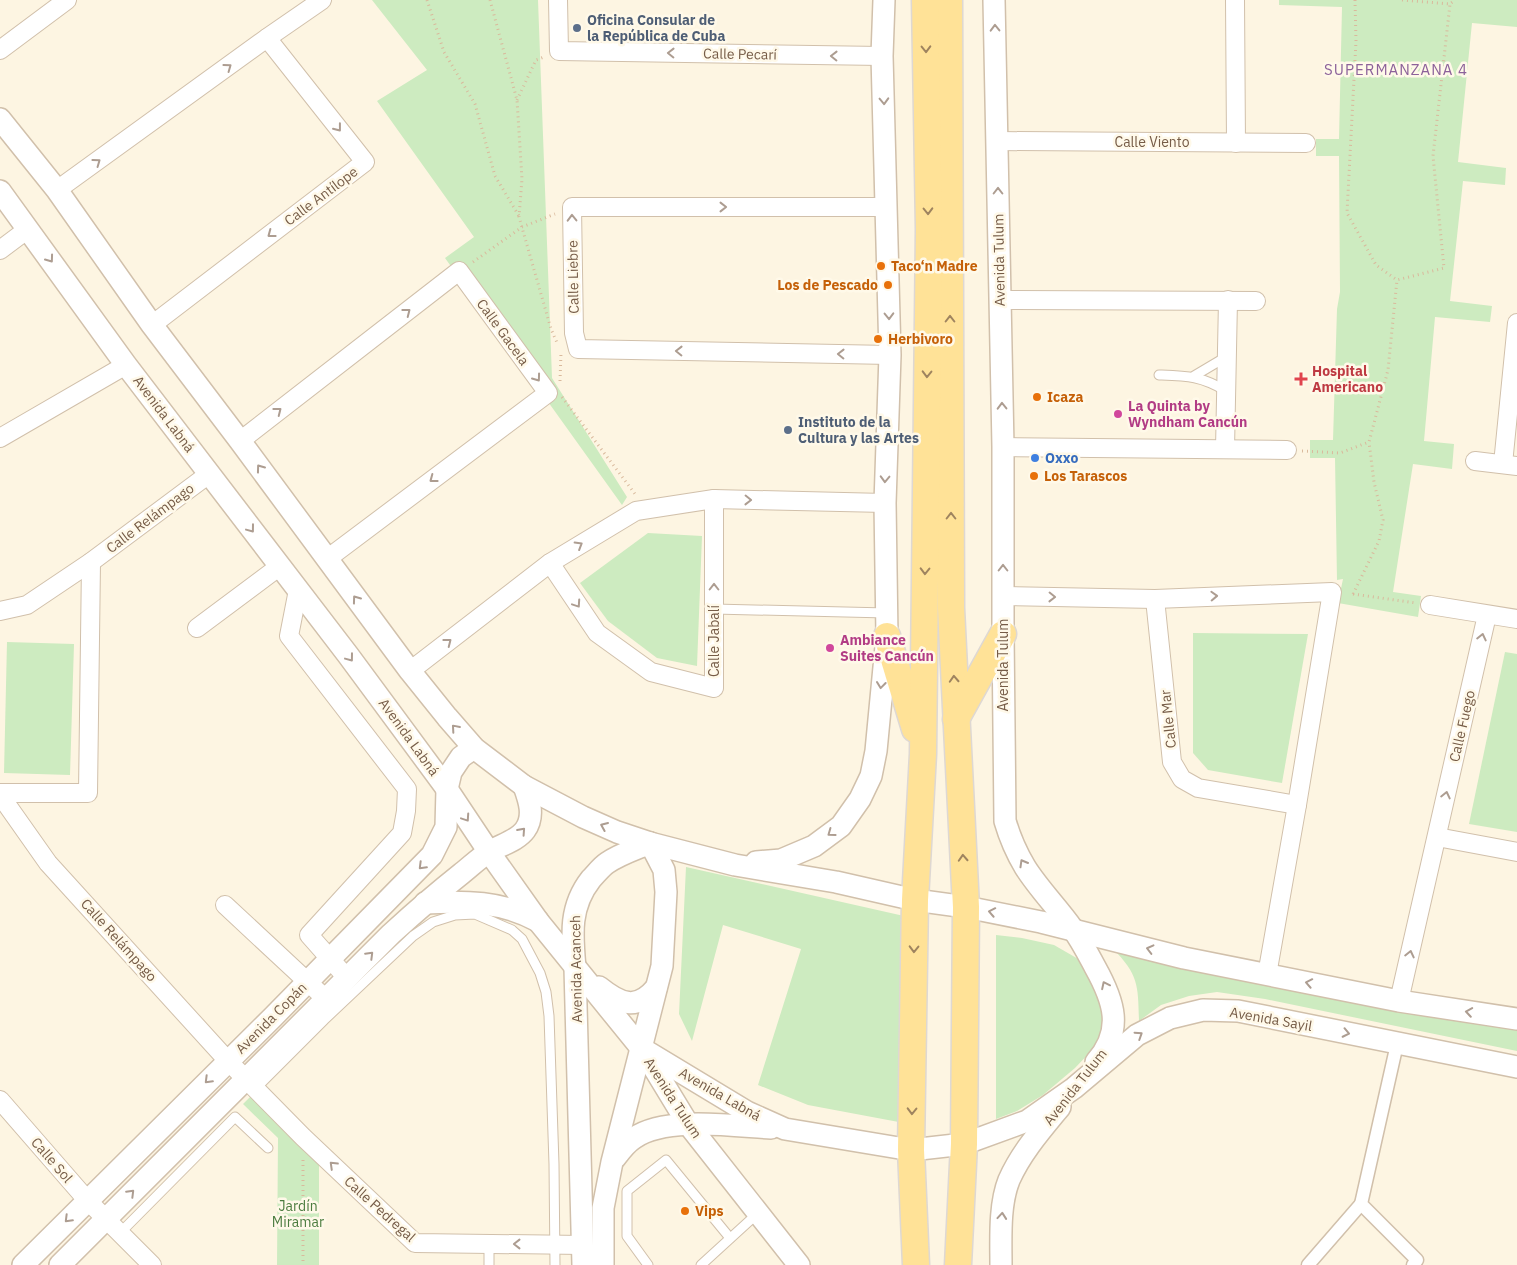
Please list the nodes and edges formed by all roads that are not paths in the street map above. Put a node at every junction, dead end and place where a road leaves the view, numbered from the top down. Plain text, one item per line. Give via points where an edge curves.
1 (66, 0) edge
2 (322, 0) edge
3 (558, 0) edge
4 (884, 0) edge
5 (925, 0) edge
6 (949, 0) edge
7 (968, 0) edge
8 (994, 0) edge
9 (1235, 0) edge
10 (267, 38) junction
11 (0, 50) edge
12 (882, 56) junction
13 (950, 57) junction
14 (0, 119) edge
15 (998, 141) junction
16 (1236, 142) junction
17 (1306, 143) dead end
18 (57, 190) junction
19 (0, 191) edge
20 (887, 207) junction
21 (28, 229) junction
22 (0, 250) edge
23 (999, 300) junction
24 (1228, 300) junction
25 (1256, 301) dead end
26 (1517, 323) edge
27 (152, 325) junction
28 (890, 355) junction
29 (1227, 356) junction
30 (126, 365) junction
31 (1159, 375) dead end
32 (1194, 376) junction
33 (1226, 391) junction
34 (0, 438) edge
35 (240, 441) junction
36 (1003, 447) junction
37 (1225, 449) junction
38 (1287, 450) road end
39 (1475, 461) dead end
40 (1510, 465) edge
41 (209, 474) junction
42 (714, 499) junction
43 (884, 504) junction
44 (327, 559) junction
45 (91, 562) junction
46 (550, 563) junction
47 (280, 566) junction
48 (298, 590) junction
49 (1003, 596) junction
50 (1155, 599) junction
51 (1430, 605) road end
52 (714, 609) junction
53 (0, 611) edge
54 (1487, 615) junction
55 (1517, 619) edge
56 (887, 625) junction
57 (197, 628) dead end
58 (1003, 634) junction
59 (410, 671) junction
60 (956, 719) junction
61 (474, 748) junction
62 (923, 754) junction
63 (524, 786) junction
64 (447, 789) junction
65 (0, 794) edge
66 (1298, 805) junction
67 (1437, 837) junction
68 (650, 843) junction
69 (489, 852) junction
70 (1517, 852) edge
71 (606, 863) junction
72 (736, 865) junction
73 (664, 877) junction
74 (915, 900) junction
75 (425, 903) junction
76 (225, 905) dead end
77 (966, 907) junction
78 (538, 921) junction
79 (1073, 930) junction
80 (330, 960) junction
81 (576, 968) junction
82 (1267, 975) junction
83 (347, 978) junction
84 (307, 982) junction
85 (656, 988) junction
86 (326, 999) junction
87 (1399, 1001) junction
88 (1517, 1019) edge
89 (1397, 1044) junction
90 (641, 1048) junction
91 (228, 1061) junction
92 (1517, 1067) edge
93 (251, 1084) junction
94 (1074, 1088) junction
95 (0, 1100) edge
96 (688, 1124) junction
97 (785, 1129) junction
98 (964, 1144) junction
99 (268, 1148) dead end
100 (911, 1150) junction
101 (612, 1162) junction
102 (87, 1200) junction
103 (1361, 1204) junction
104 (759, 1212) junction
105 (113, 1226) junction
106 (730, 1238) junction
107 (489, 1244) junction
108 (555, 1244) junction
109 (583, 1255) edge
110 (23, 1265) edge
111 (60, 1265) edge
112 (152, 1265) edge
113 (489, 1265) edge
114 (555, 1265) edge
115 (602, 1265) edge
116 (648, 1265) edge
117 (701, 1265) edge
118 (799, 1265) edge
119 (916, 1265) edge
120 (958, 1265) edge
121 (1001, 1265) edge
122 (1308, 1265) edge
123 (1413, 1265) edge

1 - 11 street
2 - 10 street
12 -> 3 street, Calle Pecarí via 559,51
4 - 12 street
5 -> 62 main road via 929,229
6 - 13 main road
7 - 13 main road
15 -> 8 street, Avenida Tulum
9 - 16 street
18 -> 10 street
10 -> 27 street, Calle Antílope via 365,162
12 -> 20 street
60 -> 13 main road via 951,608
14 - 18 street
15 - 16 street, Calle Viento
23 -> 15 street, Avenida Tulum
16 - 17 street, Calle Viento
18 - 27 street
19 - 21 street, Avenida Labná
20 -> 28 street
28 -> 20 street, Calle Liebre via 578,349 574,333 572,207
21 - 22 street
21 -> 30 street, Avenida Labná
23 - 24 street
36 -> 23 street, Avenida Tulum
24 - 25 street
24 - 29 street
26 - 40 street
27 - 35 street
28 -> 43 street
29 - 32 lane
29 - 33 street
30 - 34 street
30 - 41 street, Avenida Labná
31 - 32 lane
32 - 33 lane
33 - 37 street
44 -> 35 street
35 -> 44 street, Calle Gacela via 459,271 548,393
36 - 37 street
49 -> 36 street, Avenida Tulum
37 - 38 street
39 - 40 street
41 - 45 street, Calle Relámpago
41 -> 47 street, Avenida Labná
42 -> 43 street
46 -> 42 street via 636,510
52 -> 42 street, Calle Jabalí
43 - 56 street
59 -> 44 street
45 - 53 street, Calle Relámpago via 27,606
45 - 65 street, Calle Relámpago via 88,793
46 -> 52 street, Calle Jabalí via 597,633 650,672 714,688
59 -> 46 street
47 - 48 street, Avenida Labná
47 - 57 street
48 -> 64 street, Avenida Labná
48 - 80 street via 289,636 408,788 402,833 309,935
49 -> 50 street
49 - 58 street, Avenida Tulum
50 - 66 street, Calle Mar via 1172,762 1182,779 1198,788
50 -> 66 street via 1332,592
51 - 54 street
52 - 56 lane
54 - 55 street
67 -> 54 street, Calle Fuego
56 - 62 main road
56 -> 72 street via 876,751 871,776 860,798 841,826 814,846 781,860
58 - 60 main road
79 -> 58 street, Avenida Tulum via 1026,868 1005,822
61 -> 59 street
77 -> 60 main road
61 - 63 street
61 - 64 street, Avenida Copán via 455,764
62 - 74 main road
68 -> 63 street via 583,817
69 -> 63 street, Avenida Copán via 525,831 531,803
64 -> 69 street, Avenida Labná
64 -> 80 street, Avenida Copán via 446,827 432,856
65 - 91 street, Calle Relámpago via 48,863
66 - 82 street
67 - 70 street
87 -> 67 street, Calle Fuego
68 - 71 street, Avenida Acanceh
68 - 72 street
68 - 73 street via 664,870
69 - 75 street, Avenida Copán
69 - 78 street, Avenida Labná
71 - 73 street via 645,862
71 - 81 street, Avenida Acanceh via 586,886 574,913
72 - 74 street via 836,882
73 - 85 street via 665,936
74 - 77 street
74 -> 100 main road
75 - 78 street via 476,902 511,909
83 -> 75 street, Avenida Copán
76 - 84 street
79 -> 77 street
77 - 98 main road
78 - 81 street, Avenida Labná
82 -> 79 street
94 -> 79 street, Avenida Tulum via 1106,1052 1113,1008 1107,988
80 - 83 street
80 - 84 street, Avenida Copán
81 - 85 street via 612,998 624,1002 637,1003 650,996
81 - 90 street, Avenida Labná
81 - 109 street, Avenida Acanceh
87 -> 82 street
83 - 86 street, Avenida Copán
84 - 86 street
84 - 91 street, Avenida Copán
85 - 90 street
86 - 93 street, Avenida Copán
88 -> 87 street
89 - 92 street, Avenida Sayil
94 -> 89 street, Avenida Sayil via 1137,1035 1170,1018 1203,1010 1238,1011
89 - 103 street
90 - 96 street, Avenida Tulum
90 - 97 street, Avenida Labná via 747,1112
90 - 101 street
91 - 93 street, Calle Relámpago
91 -> 102 street, Avenida Copán
105 -> 93 street, Avenida Copán
107 -> 93 street, Calle Pedregal via 415,1243
93 - 108 lane via 433,922 455,915 475,914 512,930 522,939 546,992
94 - 98 street, Avenida Sayil via 1027,1121
121 -> 94 street, Avenida Tulum via 1002,1215 1009,1182 1025,1150
95 - 102 street, Calle Sol
96 - 97 street
96 - 101 street via 640,1134 625,1144
96 - 104 street, Avenida Tulum
97 - 100 street, Avenida Labná
98 - 100 street, Avenida Sayil
98 - 120 main road
99 - 105 lane via 235,1117
100 - 119 main road
101 - 115 street via 603,1208
102 - 105 street, Calle Sol
102 -> 110 street, Avenida Copán
103 - 122 street
103 - 123 street via 1417,1260
104 - 106 lane
104 - 118 street, Avenida Tulum
105 - 111 street, Avenida Copán
105 - 112 street, Calle Sol
106 - 116 lane via 666,1160 627,1191 627,1236
106 - 117 lane
108 -> 107 street, Calle Pedregal
107 - 113 lane
108 - 109 street, Calle Pedregal
108 - 114 lane

